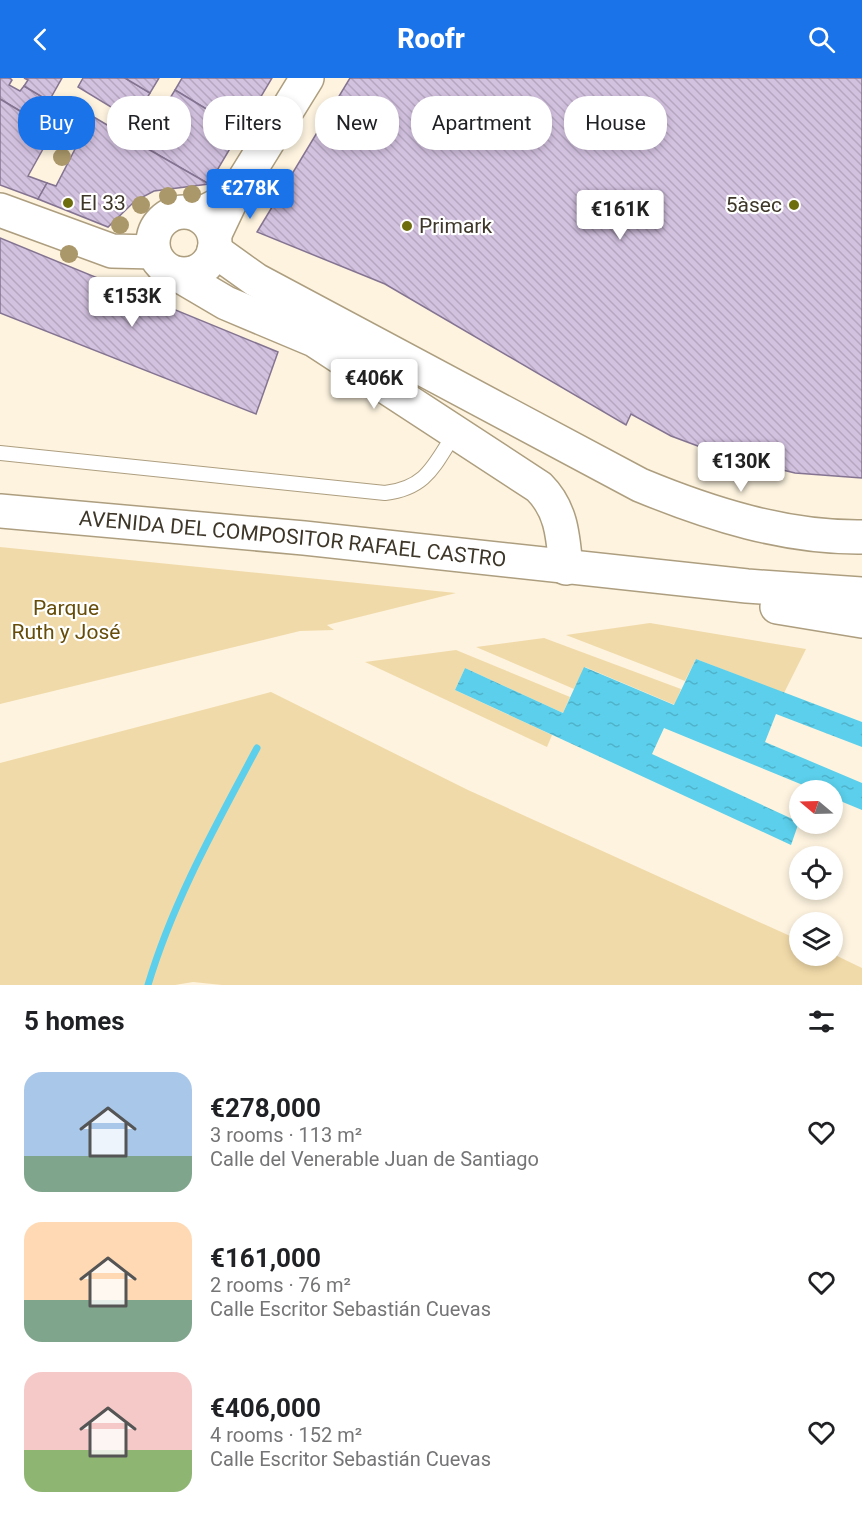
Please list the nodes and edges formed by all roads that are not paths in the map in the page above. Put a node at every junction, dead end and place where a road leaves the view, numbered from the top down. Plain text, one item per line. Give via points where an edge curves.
1 (307, 78) edge
2 (244, 180) junction
3 (0, 210) edge
4 (194, 214) junction
5 (215, 246) junction
6 (165, 263) junction
7 (455, 433) junction
8 (0, 453) edge
9 (0, 511) edge
10 (862, 537) edge
11 (575, 568) junction
12 (862, 594) edge
13 (862, 621) edge

1 - 2 street
2 - 4 street via 223,199
2 - 5 street
3 - 6 street via 112,251
4 - 5 street via 210,225
4 - 6 street via 175,213 159,224 153,243
5 - 6 street via 211,260 195,272
5 - 10 street via 256,280 640,485 703,511 791,531
6 - 7 street via 226,303 314,340
7 - 8 lane via 426,478 416,485 385,493
7 - 11 street via 548,496
9 - 11 street, AVENIDA DEL COMPOSITOR RAFAEL CASTRO via 304,538
11 - 12 street, AVENIDA DEL COMPOSITOR RAFAEL CASTRO
11 - 13 street, AVENIDA DEL COMPOSITOR RAFAEL CASTRO

